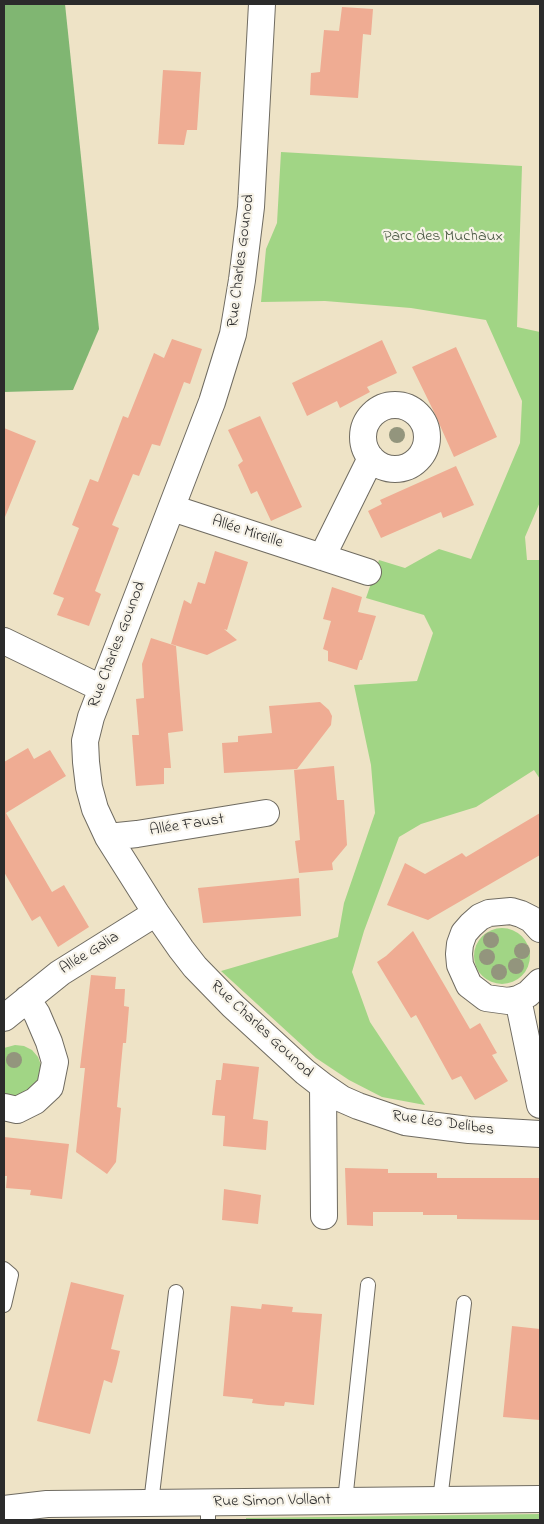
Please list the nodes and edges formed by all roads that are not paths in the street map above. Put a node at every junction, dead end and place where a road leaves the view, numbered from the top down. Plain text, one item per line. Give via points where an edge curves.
1 (262, 4) edge
2 (371, 458) dead end
3 (172, 508) junction
4 (322, 557) junction
5 (368, 572) dead end
6 (4, 641) edge
7 (101, 688) junction
8 (266, 813) dead end
9 (108, 837) junction
10 (156, 913) junction
11 (540, 929) edge
12 (540, 982) edge
13 (27, 998) junction
14 (518, 999) junction
15 (4, 1018) edge
16 (323, 1086) junction
17 (540, 1105) edge
18 (4, 1107) edge
19 (540, 1134) edge
20 (324, 1216) dead end
21 (4, 1269) edge
22 (368, 1285) dead end
23 (176, 1292) dead end
24 (464, 1302) dead end
25 (4, 1305) edge
26 (540, 1498) edge
27 (440, 1500) junction
28 (345, 1501) junction
29 (151, 1503) junction
30 (4, 1509) edge
31 (208, 1511) edge

1 - 3 street, Rue Charles Gounod via 251,207 238,311 212,402
2 - 4 street
3 - 4 street, Allée Mireille
3 - 7 street, Rue Charles Gounod
4 - 5 street, Allée Mireille
6 - 7 street
7 - 9 street, Rue Charles Gounod via 85,741 89,787
8 - 9 street, Allée Faust
9 - 10 street, Rue Charles Gounod
10 - 13 street, Allée Galia via 60,973
10 - 16 street, Rue Charles Gounod via 212,985 284,1054
11 - 14 street via 521,914 511,911 489,913 471,925 460,944 460,965 469,985 486,998
12 - 14 street
13 - 15 street, Allée Galia
13 - 18 street via 40,1021 55,1062 50,1087 35,1101 17,1110
14 - 17 street
16 - 19 street, Rue Léo Delibes via 342,1099 405,1122
16 - 20 street, Rue Charles Gounod
21 - 25 lane via 11,1276
22 - 28 lane
23 - 29 lane
24 - 27 lane
26 - 27 street, Rue Simon Vollant
27 - 28 street, Rue Simon Vollant
28 - 31 street, Rue Simon Vollant
29 - 30 street, Rue Simon Vollant via 47,1504
29 - 31 street, Rue Simon Vollant

